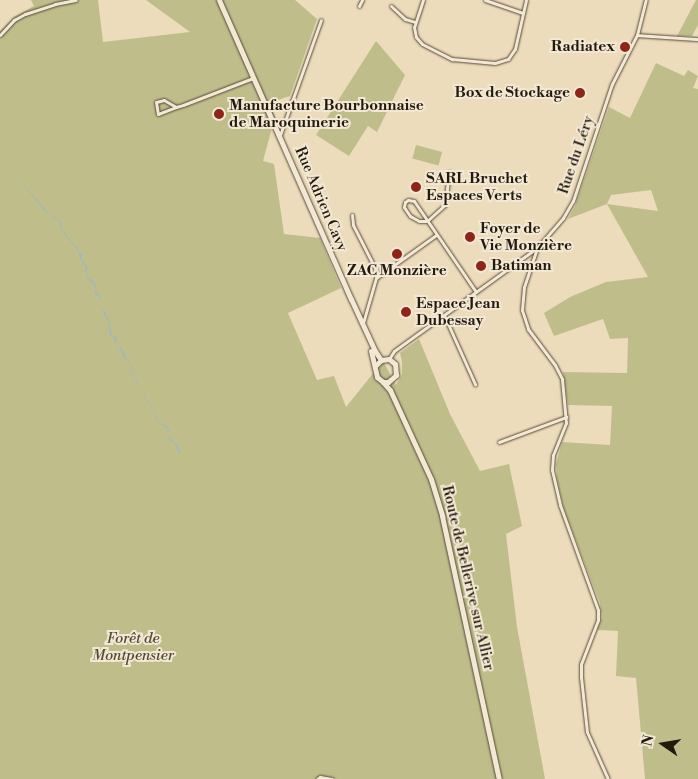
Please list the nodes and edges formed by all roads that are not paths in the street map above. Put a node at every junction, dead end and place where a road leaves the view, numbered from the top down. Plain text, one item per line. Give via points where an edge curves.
1 (76, 0) edge
2 (219, 0) edge
3 (362, 0) edge
4 (423, 0) edge
5 (485, 0) edge
6 (526, 0) edge
7 (646, 0) edge
8 (359, 6) dead end
9 (391, 6) dead end
10 (524, 13) junction
11 (321, 20) dead end
12 (415, 22) junction
13 (0, 35) edge
14 (637, 35) junction
15 (698, 39) edge
16 (254, 78) junction
17 (176, 107) junction
18 (280, 135) junction
19 (449, 172) dead end
20 (352, 215) dead end
21 (427, 221) junction
22 (436, 235) junction
23 (537, 248) junction
24 (379, 276) junction
25 (476, 292) junction
26 (351, 299) junction
27 (366, 310) junction
28 (358, 312) junction
29 (444, 315) junction
30 (363, 323) junction
31 (389, 359) junction
32 (382, 360) junction
33 (376, 365) junction
34 (391, 381) junction
35 (383, 382) junction
36 (475, 384) dead end
37 (390, 390) junction
38 (566, 417) junction
39 (499, 442) dead end
40 (317, 779) edge
41 (332, 779) edge
42 (499, 779) edge
43 (608, 779) edge

1 - 13 street via 25,14
2 - 16 main road, Rue Adrien Cavy
3 - 8 street
4 - 12 street
5 - 10 street
6 - 10 street
7 - 14 street, Rue du Léry
9 - 12 street via 405,19
10 - 12 street via 512,55 495,63 459,60 440,54 419,41
11 - 18 street
14 - 15 street
14 - 23 street, Rue du Léry via 612,84 573,201
16 - 17 street
16 - 18 main road, Rue Adrien Cavy
17 - 17 street via 158,114 156,102 164,100
18 - 26 main road, Rue Adrien Cavy
19 - 21 street via 445,205
20 - 24 street via 353,225
21 - 21 street via 414,201 405,202 404,207 410,216
21 - 22 street
22 - 24 street
22 - 25 street
23 - 25 street, Rue du Léry
23 - 38 street via 524,286 524,320 560,374
24 - 27 street via 374,280
25 - 29 street, Rue du Léry
26 - 28 main road, Rue Adrien Cavy
26 - 33 main road, Rue Adrien Cavy
27 - 28 street
27 - 30 street
28 - 30 main road, Rue Adrien Cavy
29 - 31 street, Rue du Léry via 394,351
29 - 36 street
30 - 32 main road, Rue Adrien Cavy via 374,351
31 - 32 main road
31 - 34 main road via 397,371
32 - 33 main road
33 - 35 main road via 375,374
34 - 35 main road
34 - 37 main road
35 - 37 main road, Route de Bellerive sur Allier
37 - 42 main road, Route de Bellerive sur Allier via 431,479 442,516
38 - 39 street
38 - 43 street via 553,455 552,470 560,505 598,610 598,620 581,664 581,676 587,732
40 - 41 street

